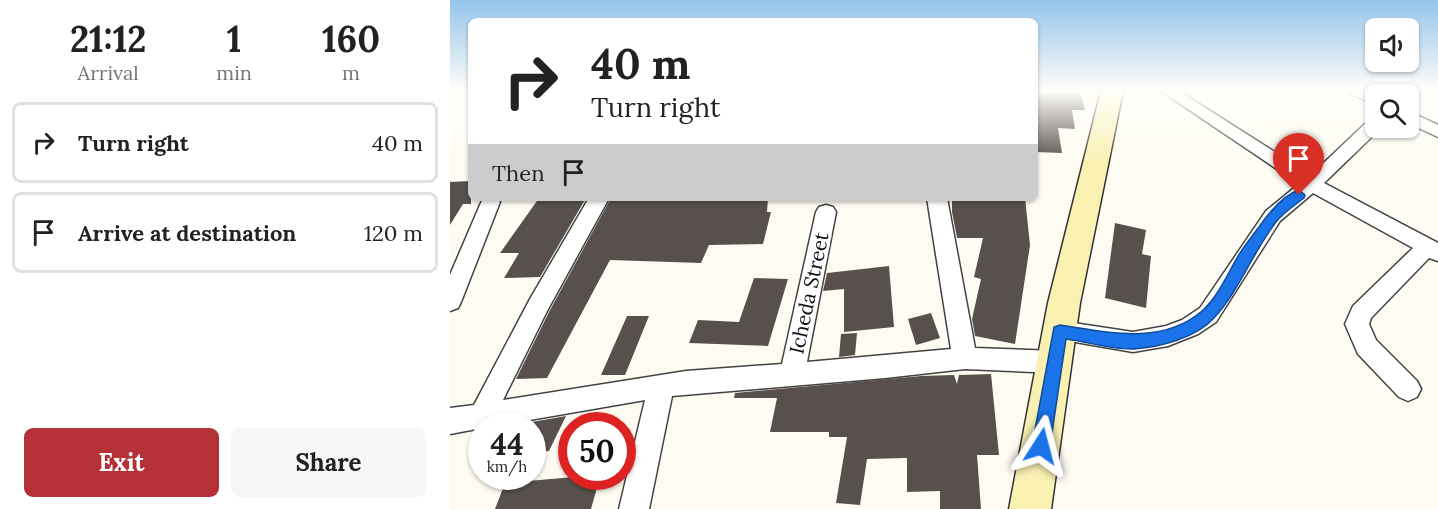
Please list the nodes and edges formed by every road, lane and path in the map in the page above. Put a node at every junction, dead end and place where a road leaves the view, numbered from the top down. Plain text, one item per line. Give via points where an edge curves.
1 (1107, 115) edge
2 (1206, 115) edge
3 (1419, 122) edge
4 (1438, 132) edge
5 (1365, 133) edge
6 (1312, 184) junction
7 (598, 201) edge
8 (938, 201) edge
9 (490, 202) dead end
10 (826, 212) dead end
11 (1433, 250) edge
12 (450, 302) edge
13 (1057, 346) junction
14 (965, 358) junction
15 (792, 374) junction
16 (661, 387) junction
17 (1408, 389) dead end
18 (484, 412) edge
19 (501, 412) edge
20 (468, 418) edge
21 (450, 421) edge
22 (634, 509) edge
23 (1030, 509) edge

1 - 13 main road
2 - 6 street
3 - 4 street
5 - 6 street
6 - 11 street
6 - 13 street via 1273,216 1208,315 1190,327 1168,336 1133,342
7 - 18 street
8 - 14 street
9 - 12 street
10 - 15 street, Icheda Street
11 - 17 street via 1361,314 1357,324 1367,347
13 - 14 street
13 - 23 main road
14 - 15 street
15 - 16 street
16 - 19 street
16 - 22 street
20 - 21 street

